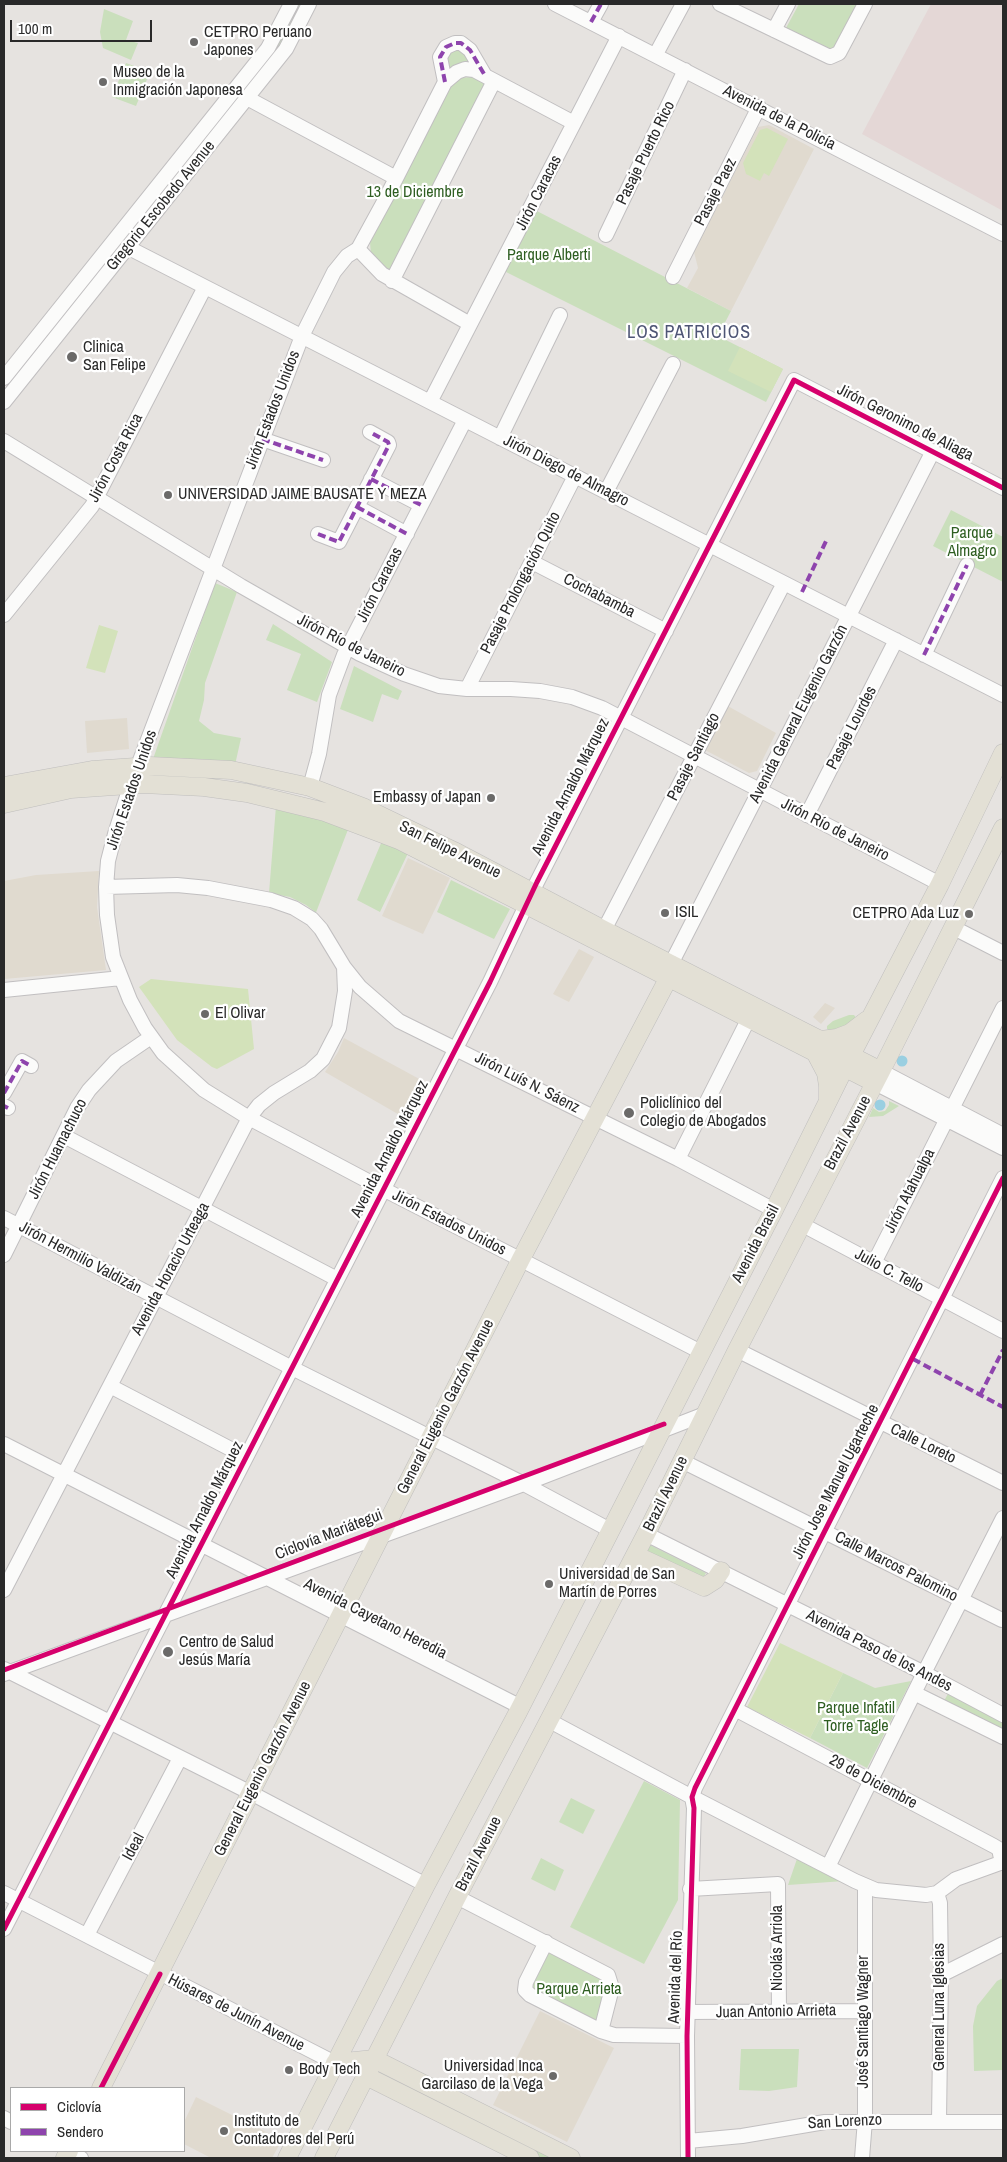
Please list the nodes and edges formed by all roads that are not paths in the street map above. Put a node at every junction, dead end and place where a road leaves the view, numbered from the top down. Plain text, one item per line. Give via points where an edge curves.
1 (291, 4) edge
2 (309, 4) edge
3 (555, 4) edge
4 (601, 4) edge
5 (683, 4) edge
6 (720, 4) edge
7 (788, 4) edge
8 (865, 4) edge
9 (591, 22) junction
10 (774, 30) junction
11 (619, 36) junction
12 (656, 54) junction
13 (686, 70) junction
14 (489, 78) junction
15 (445, 82) junction
16 (247, 98) junction
17 (759, 107) junction
18 (574, 123) junction
19 (178, 160) junction
20 (193, 168) junction
21 (396, 178) junction
22 (1003, 234) edge
23 (606, 235) dead end
24 (129, 248) junction
25 (358, 249) junction
26 (673, 277) dead end
27 (392, 281) junction
28 (205, 287) junction
29 (60, 309) junction
30 (560, 315) dead end
31 (71, 318) junction
32 (470, 324) junction
33 (302, 336) junction
34 (673, 364) dead end
35 (4, 378) edge
36 (794, 380) joint
37 (4, 402) edge
38 (430, 402) junction
39 (465, 420) junction
40 (370, 432) dead end
41 (500, 438) junction
42 (262, 439) junction
43 (4, 441) edge
44 (932, 451) junction
45 (323, 460) dead end
46 (576, 476) junction
47 (371, 479) junction
48 (1003, 488) edge
49 (606, 492) junction
50 (97, 497) junction
51 (421, 505) junction
52 (357, 507) junction
53 (318, 534) dead end
54 (407, 534) junction
55 (710, 545) junction
56 (532, 562) junction
57 (967, 566) dead end
58 (213, 569) junction
59 (784, 583) junction
60 (4, 615) edge
61 (849, 616) junction
62 (666, 631) junction
63 (896, 640) junction
64 (348, 647) junction
65 (924, 655) junction
66 (467, 690) junction
67 (1003, 695) edge
68 (621, 717) junction
69 (1003, 753) edge
70 (695, 756) junction
71 (138, 766) junction
72 (131, 784) junction
73 (4, 786) edge
74 (310, 787) junction
75 (760, 791) junction
76 (4, 804) edge
77 (807, 815) junction
78 (1003, 828) edge
79 (940, 884) junction
80 (106, 887) junction
81 (529, 898) junction
82 (954, 928) junction
83 (604, 930) junction
84 (1003, 953) edge
85 (344, 967) junction
86 (670, 971) junction
87 (121, 978) junction
88 (4, 990) edge
89 (1003, 1008) edge
90 (872, 1014) junction
91 (749, 1018) junction
92 (151, 1037) junction
93 (818, 1046) junction
94 (456, 1047) junction
95 (848, 1061) junction
96 (31, 1066) dead end
97 (878, 1077) junction
98 (4, 1093) edge
99 (827, 1104) junction
100 (949, 1114) junction
101 (594, 1116) junction
102 (249, 1118) junction
103 (1003, 1135) edge
104 (64, 1136) junction
105 (1003, 1148) edge
106 (678, 1159) junction
107 (1003, 1178) edge
108 (383, 1189) junction
109 (203, 1209) junction
110 (774, 1210) junction
111 (4, 1218) edge
112 (801, 1224) junction
113 (19, 1226) junction
114 (4, 1255) edge
115 (521, 1259) junction
116 (874, 1262) junction
117 (337, 1279) junction
118 (156, 1298) junction
119 (943, 1299) junction
120 (1003, 1331) edge
121 (736, 1350) junction
122 (701, 1352) junction
123 (292, 1368) junction
124 (110, 1386) junction
125 (705, 1414) junction
126 (880, 1422) junction
127 (660, 1432) junction
128 (431, 1437) junction
129 (4, 1444) edge
130 (246, 1457) junction
131 (682, 1461) junction
132 (64, 1474) junction
133 (1003, 1483) edge
134 (524, 1484) junction
135 (1003, 1518) edge
136 (610, 1530) junction
137 (825, 1532) junction
138 (646, 1534) junction
139 (382, 1536) junction
140 (200, 1545) junction
141 (635, 1555) junction
142 (721, 1571) junction
143 (268, 1578) junction
144 (4, 1590) edge
145 (962, 1600) junction
146 (788, 1604) junction
147 (164, 1615) junction
148 (341, 1616) junction
149 (1002, 1620) edge
150 (6, 1672) edge
151 (924, 1673) junction
152 (914, 1693) junction
153 (521, 1707) junction
154 (735, 1709) junction
155 (1003, 1715) edge
156 (548, 1720) junction
157 (109, 1723) junction
158 (1003, 1738) edge
159 (180, 1758) junction
160 (871, 1782) junction
161 (251, 1793) junction
162 (692, 1797) junction
163 (1003, 1862) edge
164 (828, 1867) junction
165 (426, 1885) junction
166 (865, 1886) junction
167 (690, 1889) junction
168 (4, 1893) edge
169 (937, 1894) junction
170 (457, 1897) junction
171 (18, 1900) junction
172 (4, 1929) edge
173 (87, 1935) junction
174 (412, 1938) dead end
175 (546, 1942) junction
176 (1003, 1944) edge
177 (386, 1963) junction
178 (160, 1974) junction
179 (941, 1976) junction
180 (779, 2011) junction
181 (864, 2011) junction
182 (688, 2012) junction
183 (601, 2031) junction
184 (686, 2036) junction
185 (374, 2059) junction
186 (335, 2063) junction
187 (366, 2076) junction
188 (102, 2087) edge
189 (864, 2120) junction
190 (939, 2121) junction
191 (1003, 2122) edge
192 (688, 2141) junction
193 (287, 2158) edge
194 (324, 2158) edge
195 (530, 2158) edge
196 (571, 2158) edge
197 (688, 2158) edge
198 (862, 2158) edge

1 - 19 street, Gregorio Escobedo Avenue via 268,48
2 - 16 street, Gregorio Escobedo Avenue via 286,49
3 - 9 street, Avenida de la Policía
4 - 9 street
5 - 12 street
6 - 10 street
7 - 10 street
8 - 10 street via 835,56 830,57
9 - 11 street, Avenida de la Policía
11 - 12 street, Avenida de la Policía
11 - 18 street, Jirón Caracas
12 - 13 street, Avenida de la Policía
13 - 17 street, Avenida de la Policía
13 - 23 street, Pasaje Puerto Rico
14 - 15 street via 465,69
14 - 15 street via 470,50 456,43 446,47 440,57
14 - 18 street
14 - 27 street
15 - 21 street, Jirón Estados Unidos
16 - 20 street, Gregorio Escobedo Avenue
16 - 21 street
17 - 22 street, Avenida de la Policía
17 - 26 street, Pasaje Paez
18 - 32 street, Jirón Caracas
19 - 20 street
19 - 29 street, Gregorio Escobedo Avenue
20 - 24 street, Gregorio Escobedo Avenue
21 - 25 street, Jirón Estados Unidos
24 - 28 street, Jirón Diego de Almagro
24 - 31 street, Gregorio Escobedo Avenue
25 - 27 street via 375,269
25 - 33 street, Jirón Estados Unidos via 347,256 334,272
27 - 32 street
28 - 33 street, Jirón Diego de Almagro
28 - 50 street, Jirón Costa Rica
29 - 31 street
29 - 35 street, Gregorio Escobedo Avenue
30 - 41 street
31 - 37 street, Gregorio Escobedo Avenue
32 - 38 street, Jirón Caracas
33 - 38 street, Jirón Diego de Almagro
33 - 42 street, Jirón Estados Unidos
34 - 49 street
36 - 44 street, Jirón Geronimo de Aliaga
36 - 55 street, Avenida Arnaldo Márquez
38 - 39 street, Jirón Diego de Almagro
39 - 41 street, Jirón Diego de Almagro
39 - 51 street, Jirón Caracas
40 - 47 street via 389,444
41 - 46 street, Jirón Diego de Almagro
42 - 45 street
42 - 58 street, Jirón Estados Unidos
43 - 50 street, Jirón Río de Janeiro
44 - 48 street, Jirón Geronimo de Aliaga
44 - 61 street, Avenida General Eugenio Garzón
46 - 49 street, Jirón Diego de Almagro
46 - 56 street, Pasaje Prolongación Quito
47 - 51 street
47 - 52 street
49 - 55 street, Jirón Diego de Almagro
50 - 58 street, Jirón Río de Janeiro
50 - 60 street, Jirón Costa Rica
51 - 54 street, Jirón Caracas
52 - 53 street via 339,542
52 - 54 street
54 - 64 street, Jirón Caracas
55 - 59 street, Jirón Diego de Almagro
55 - 62 street, Avenida Arnaldo Márquez
56 - 62 street, Cochabamba
56 - 66 street, Pasaje Prolongación Quito
57 - 65 street
58 - 64 street, Jirón Río de Janeiro
58 - 71 street, Jirón Estados Unidos
59 - 61 street, Jirón Diego de Almagro
59 - 70 street, Pasaje Santiago
61 - 63 street, Jirón Diego de Almagro
61 - 75 street, Avenida General Eugenio Garzón
62 - 68 street, Avenida Arnaldo Márquez
63 - 65 street, Jirón Diego de Almagro
63 - 77 street, Pasaje Lourdes
64 - 66 street, Jirón Río de Janeiro via 419,680
64 - 74 street, Jirón Caracas via 329,695
65 - 67 street, Jirón Diego de Almagro
66 - 68 street, Jirón Río de Janeiro via 540,691 572,697
68 - 70 street, Jirón Río de Janeiro
68 - 81 street, Avenida Arnaldo Márquez
69 - 79 main road
70 - 75 street, Jirón Río de Janeiro
70 - 83 street, Pasaje Santiago
71 - 72 street, Jirón Estados Unidos
71 - 73 main road, San Felipe Avenue via 72,773
71 - 74 main road, San Felipe Avenue via 231,770
72 - 76 main road, San Felipe Avenue via 70,789
72 - 80 street, Jirón Estados Unidos via 114,834
72 - 81 main road, San Felipe Avenue via 195,786 240,792 325,812 399,840
74 - 81 main road, San Felipe Avenue via 373,812
75 - 77 street, Jirón Río de Janeiro
75 - 86 street, Avenida General Eugenio Garzón
77 - 79 street, Jirón Río de Janeiro
78 - 82 main road, Brazil Avenue
79 - 90 main road
80 - 85 street, Jirón Luís N. Sáenz via 177,885 271,900 312,919
80 - 87 street, Jirón Estados Unidos via 109,936
81 - 83 main road, San Felipe Avenue
81 - 86 main road, San Felipe Avenue
81 - 94 street, Avenida Arnaldo Márquez
82 - 84 street
82 - 97 main road, Brazil Avenue
83 - 86 main road, San Felipe Avenue
85 - 94 street, Jirón Luís N. Sáenz via 360,987 399,1021
85 - 102 street, Avenida Horacio Urteaga via 345,991 340,1021 323,1059 274,1093
86 - 91 main road, San Felipe Avenue
86 - 93 main road, San Felipe Avenue
86 - 101 main road, General Eugenio Garzón Avenue
87 - 88 street
87 - 92 street, Jirón Estados Unidos
89 - 100 street, Jirón Atahualpa
90 - 93 main road via 850,1034
90 - 95 main road
91 - 93 main road, San Felipe Avenue
91 - 106 street
92 - 102 street, Jirón Estados Unidos via 190,1079
92 - 104 street, Jirón Huamachuco via 102,1075 77,1108
93 - 95 main road, San Felipe Avenue
93 - 99 main road via 827,1077
94 - 101 street, Jirón Luís N. Sáenz
94 - 108 street, Avenida Arnaldo Márquez
95 - 97 main road, San Felipe Avenue
95 - 99 main road, Avenida Brasil
96 - 98 street via 22,1061
97 - 100 street
97 - 112 main road, Brazil Avenue
99 - 110 main road, Avenida Brasil
100 - 103 street
100 - 105 street
100 - 116 street, Jirón Atahualpa
101 - 106 street, Jirón Luís N. Sáenz
101 - 115 main road, General Eugenio Garzón Avenue
102 - 108 street, Jirón Estados Unidos
102 - 109 street, Avenida Horacio Urteaga
104 - 109 street
104 - 113 street, Jirón Huamachuco
106 - 110 street, Jirón Luís N. Sáenz
107 - 119 street, Jirón Jose Manuel Ugarteche
108 - 115 street, Jirón Estados Unidos
108 - 117 street, Avenida Arnaldo Márquez
109 - 117 street
109 - 118 street, Avenida Horacio Urteaga
110 - 122 main road, Avenida Brasil
111 - 113 street, Jirón Hermilio Valdizán
112 - 116 street, Julio C. Tello
112 - 121 main road, Brazil Avenue
113 - 114 street, Jirón Huamachuco
113 - 118 street, Jirón Hermilio Valdizán
115 - 122 street, Jirón Estados Unidos
115 - 128 main road, General Eugenio Garzón Avenue
116 - 119 street, Julio C. Tello
117 - 123 street, Avenida Arnaldo Márquez
118 - 123 street, Jirón Hermilio Valdizán
118 - 124 street, Avenida Horacio Urteaga
119 - 120 street, Julio C. Tello
119 - 126 street, Jirón Jose Manuel Ugarteche
121 - 125 main road, Brazil Avenue
121 - 126 street, Calle Loreto
122 - 127 main road, Avenida Brasil
123 - 128 street, Jirón Hermilio Valdizán
123 - 130 street, Avenida Arnaldo Márquez
124 - 130 street
124 - 132 street, Avenida Horacio Urteaga
125 - 127 street
125 - 131 main road, Brazil Avenue
126 - 133 street, Calle Loreto
126 - 137 street, Jirón Jose Manuel Ugarteche
127 - 134 street
127 - 136 main road, Brazil Avenue
128 - 134 street, Jirón Hermilio Valdizán
128 - 139 main road, General Eugenio Garzón Avenue
129 - 132 street, Avenida Cayetano Heredia
130 - 140 street, Avenida Arnaldo Márquez
131 - 137 street, Calle Marcos Palomino
131 - 138 main road, Brazil Avenue
132 - 140 street, Avenida Cayetano Heredia
132 - 144 street, Avenida Horacio Urteaga
134 - 136 street, Jirón Hermilio Valdizán
134 - 139 street
135 - 145 street
136 - 153 main road, Brazil Avenue
137 - 145 street, Calle Marcos Palomino
137 - 146 street, Jirón Jose Manuel Ugarteche
138 - 141 main road, Brazil Avenue
138 - 142 street, Avenida Paso de los Andes
139 - 143 street
139 - 148 main road, General Eugenio Garzón Avenue
140 - 143 street, Avenida Cayetano Heredia
140 - 147 street, Avenida Arnaldo Márquez
141 - 142 main road via 704,1587
141 - 156 main road, Brazil Avenue
142 - 146 street, Avenida Paso de los Andes
143 - 147 street
143 - 148 street, Avenida Cayetano Heredia
145 - 149 street, Calle Marcos Palomino
145 - 151 street
146 - 151 street, Avenida Paso de los Andes
146 - 154 street, Jirón Jose Manuel Ugarteche
147 - 150 street
147 - 157 street, Avenida Arnaldo Márquez
148 - 153 street, Avenida Cayetano Heredia
148 - 161 main road, General Eugenio Garzón Avenue
150 - 157 street
151 - 152 street
151 - 155 street, Avenida Paso de los Andes
152 - 158 street
152 - 160 street
153 - 165 main road, Brazil Avenue
154 - 160 street, 29 de Diciembre
154 - 162 street, Jirón Jose Manuel Ugarteche
156 - 162 street
156 - 170 main road, Brazil Avenue
157 - 159 street
157 - 171 street, Avenida Arnaldo Márquez
159 - 161 street
159 - 173 street, Ideal
160 - 163 street, 29 de Diciembre via 999,1849
160 - 164 street
161 - 165 street
161 - 178 main road, General Eugenio Garzón Avenue
162 - 164 street
162 - 167 street, Avenida del Río
163 - 169 street via 956,1879
164 - 166 street
165 - 177 main road, Brazil Avenue
166 - 169 street via 876,1890
166 - 181 street, José Santiago Wagner
167 - 180 street, Nicolás Arriola via 778,1884
167 - 182 street, Avenida del Río
168 - 171 street, Húsares de Junín Avenue
169 - 179 street, General Luna Iglesias via 940,1903
170 - 175 street
170 - 185 main road, Brazil Avenue
171 - 172 street, Avenida Arnaldo Márquez
171 - 173 street, Húsares de Junín Avenue
173 - 178 street, Húsares de Junín Avenue
174 - 177 main road
175 - 183 street via 608,1975 612,1988
175 - 183 street via 526,1982 526,1990
176 - 179 street
177 - 186 main road, Brazil Avenue
178 - 186 street, Húsares de Junín Avenue
178 - 188 main road
179 - 190 street, General Luna Iglesias
180 - 181 street, Juan Antonio Arrieta
180 - 182 street, Juan Antonio Arrieta
181 - 189 street, José Santiago Wagner
182 - 184 street, Avenida del Río
183 - 184 street via 614,2035
184 - 192 street, Avenida del Río
185 - 186 main road
185 - 187 main road, Brazil Avenue
185 - 196 main road
186 - 193 main road, Brazil Avenue
187 - 194 main road, Brazil Avenue
187 - 195 main road
189 - 190 street, San Lorenzo
189 - 192 street, San Lorenzo via 806,2124 742,2136
189 - 198 street, José Santiago Wagner
190 - 191 street, San Lorenzo
192 - 197 street, Avenida del Río

